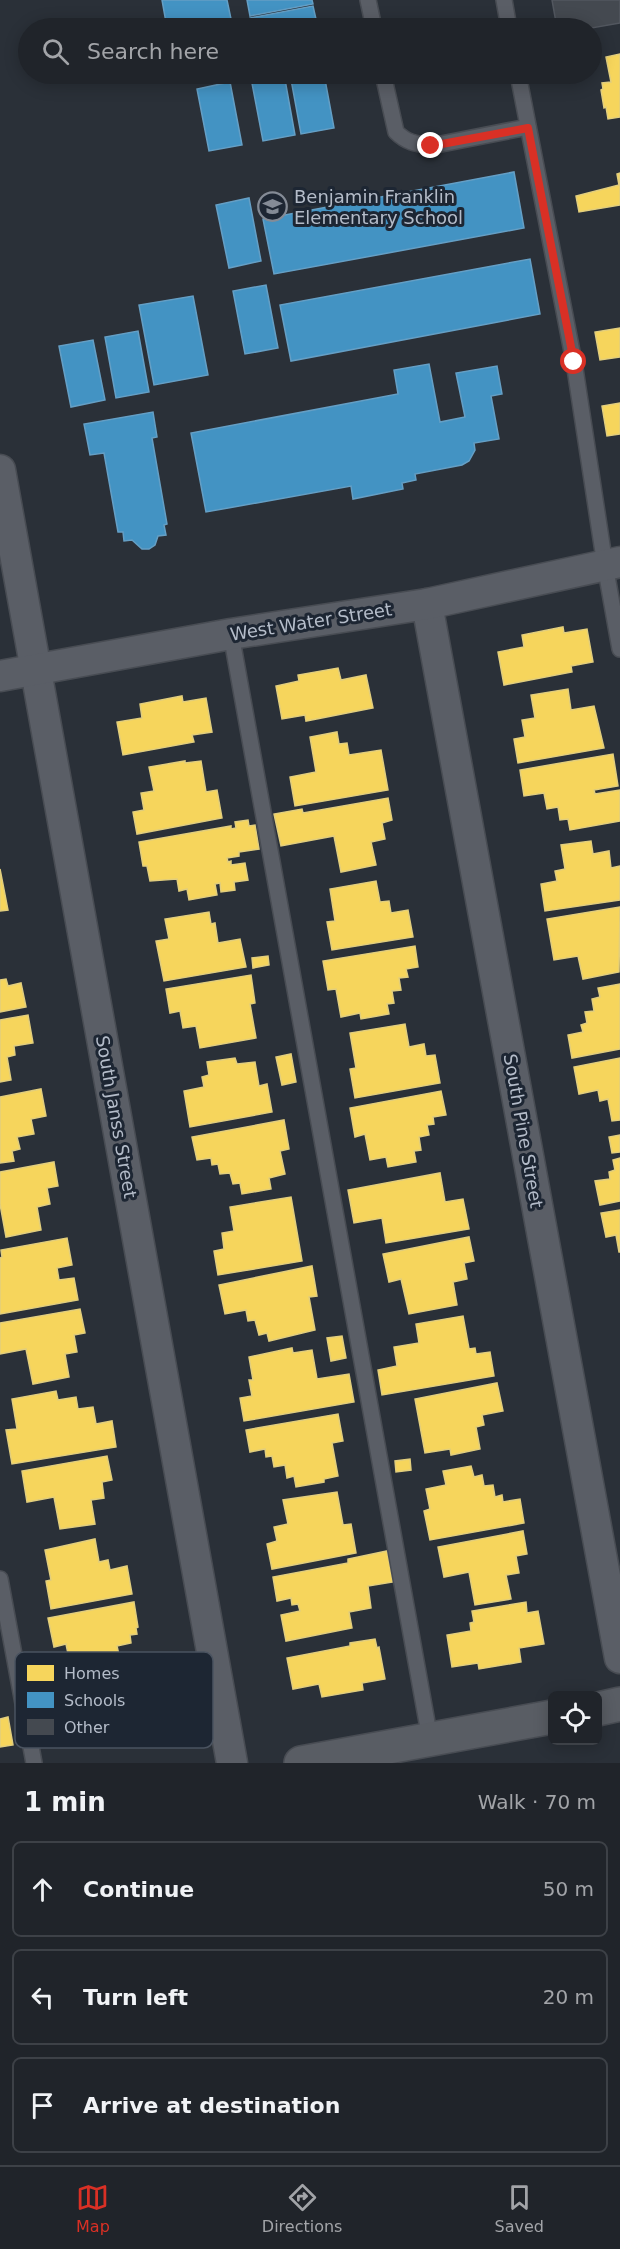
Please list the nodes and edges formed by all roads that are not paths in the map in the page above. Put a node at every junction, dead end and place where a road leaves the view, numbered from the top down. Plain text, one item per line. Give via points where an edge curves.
1 (368, 0) edge
2 (504, 0) edge
3 (372, 18) edge
4 (507, 18) edge
5 (385, 84) edge
6 (520, 84) edge
7 (528, 128) junction
8 (0, 471) edge
9 (612, 563) edge
10 (427, 604) junction
11 (231, 634) junction
12 (620, 649) edge
13 (36, 670) junction
14 (0, 676) edge
15 (0, 1580) edge
16 (212, 1652) edge
17 (213, 1657) edge
18 (620, 1658) edge
19 (15, 1661) edge
20 (620, 1704) edge
21 (602, 1707) edge
22 (548, 1718) edge
23 (430, 1739) junction
24 (31, 1748) edge
25 (34, 1763) edge
26 (232, 1763) edge
27 (302, 1763) edge

1 - 3 lane
2 - 4 lane
5 - 7 lane via 396,132 415,144 431,146
6 - 7 lane
7 - 9 lane
8 - 13 street, South Janss Street
9 - 10 street, West Water Street
9 - 12 lane
10 - 11 street, West Water Street
10 - 18 street, South Pine Street
11 - 13 street, West Water Street
11 - 23 lane
13 - 14 street, West Water Street
13 - 16 street, South Janss Street
15 - 19 lane
17 - 26 street, South Janss Street
20 - 21 street
22 - 23 street
23 - 27 street
24 - 25 lane

